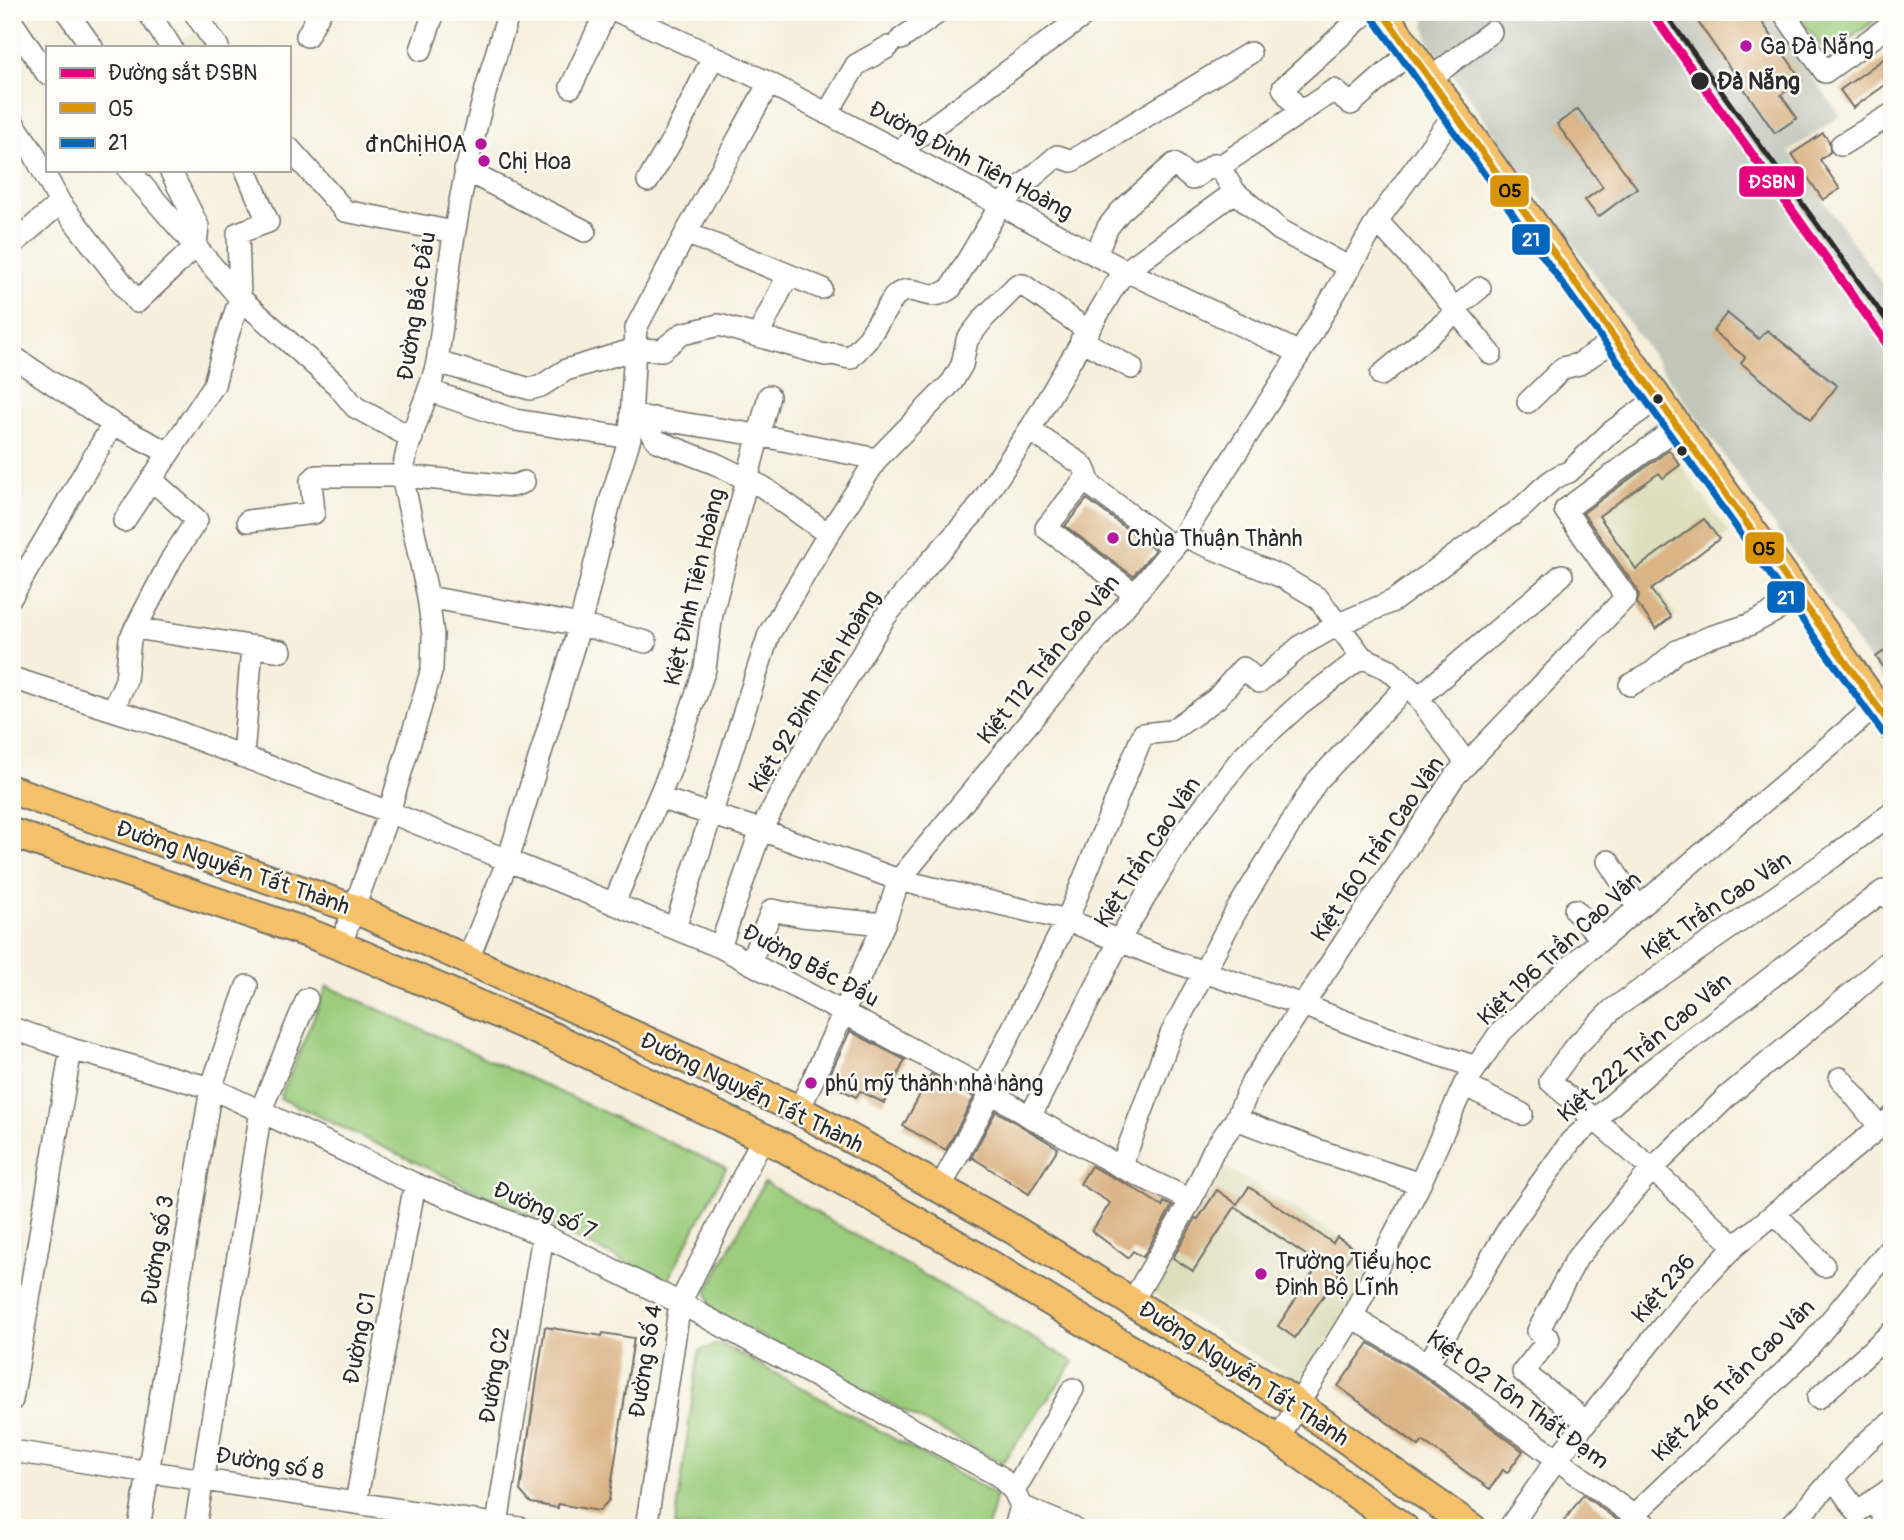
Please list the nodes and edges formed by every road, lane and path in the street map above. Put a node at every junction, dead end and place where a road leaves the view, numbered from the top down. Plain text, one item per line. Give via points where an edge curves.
1 (67, 12) edge
2 (148, 12) edge
3 (194, 12) edge
4 (320, 12) edge
5 (435, 12) edge
6 (509, 12) edge
7 (606, 12) edge
8 (619, 12) edge
9 (939, 12) edge
10 (1089, 12) edge
11 (1367, 12) edge
12 (1382, 12) edge
13 (1783, 12) edge
14 (12, 22) edge
15 (1892, 24) edge
16 (1490, 32) dead end
17 (307, 36) dead end
18 (91, 46) edge
19 (171, 46) edge
20 (217, 46) edge
21 (421, 50) dead end
22 (1411, 51) junction
23 (1250, 53) dead end
24 (713, 57) junction
25 (46, 73) edge
26 (1431, 78) junction
27 (769, 83) junction
28 (571, 87) dead end
29 (1300, 113) junction
30 (1455, 113) junction
31 (827, 114) junction
32 (1892, 114) edge
33 (12, 121) edge
34 (1841, 145) dead end
35 (290, 149) edge
36 (899, 151) junction
37 (1219, 167) junction
38 (465, 170) junction
39 (131, 172) edge
40 (171, 172) edge
41 (247, 172) edge
42 (648, 181) dead end
43 (1235, 192) junction
44 (60, 202) junction
45 (1001, 204) junction
46 (1377, 222) junction
47 (585, 231) dead end
48 (454, 232) junction
49 (686, 233) junction
50 (12, 245) edge
51 (196, 246) junction
52 (1095, 255) junction
53 (1350, 268) junction
54 (1126, 271) junction
55 (788, 275) junction
56 (821, 288) dead end
57 (1480, 288) dead end
58 (240, 298) junction
59 (1455, 310) junction
60 (1084, 335) junction
61 (758, 336) junction
62 (1616, 339) junction
63 (635, 349) junction
64 (1300, 353) junction
65 (1492, 354) dead end
66 (12, 356) edge
67 (437, 362) junction
68 (1132, 368) dead end
69 (1381, 375) dead end
70 (430, 391) junction
71 (769, 396) dead end
72 (1658, 398) junction
73 (1528, 402) dead end
74 (631, 415) junction
75 (653, 418) junction
76 (113, 424) junction
77 (1679, 426) junction
78 (1028, 430) junction
79 (758, 435) junction
80 (412, 438) junction
81 (630, 438) junction
82 (170, 453) junction
83 (877, 459) junction
84 (402, 476) junction
85 (1087, 477) junction
86 (746, 478) junction
87 (152, 480) junction
88 (524, 482) dead end
89 (124, 521) dead end
90 (248, 521) dead end
91 (828, 534) junction
92 (1178, 541) junction
93 (1562, 575) dead end
94 (1135, 594) junction
95 (12, 596) edge
96 (428, 597) junction
97 (1800, 598) junction
98 (1339, 624) junction
99 (580, 625) junction
100 (135, 628) junction
101 (646, 642) dead end
102 (252, 647) junction
103 (281, 651) dead end
104 (1362, 657) junction
105 (12, 678) edge
106 (1630, 685) dead end
107 (1413, 692) junction
108 (113, 710) junction
109 (1884, 717) edge
110 (243, 756) junction
111 (1467, 764) junction
112 (12, 790) edge
113 (659, 798) junction
114 (389, 812) junction
115 (712, 813) junction
116 (1892, 813) edge
117 (761, 830) junction
118 (12, 833) edge
119 (508, 859) junction
120 (1608, 861) dead end
121 (900, 880) junction
122 (1892, 901) edge
123 (614, 903) junction
124 (1638, 908) junction
125 (355, 909) junction
126 (1575, 910) dead end
127 (1067, 920) junction
128 (884, 924) junction
129 (675, 928) junction
130 (1602, 939) junction
131 (1118, 942) junction
132 (340, 947) junction
133 (720, 947) junction
134 (1892, 958) edge
135 (468, 959) junction
136 (750, 963) junction
137 (1205, 971) junction
138 (247, 986) dead end
139 (307, 999) dead end
140 (1303, 1005) junction
141 (844, 1012) junction
142 (12, 1028) edge
143 (71, 1049) junction
144 (1470, 1076) junction
145 (1840, 1078) dead end
146 (211, 1088) junction
147 (987, 1090) junction
148 (261, 1110) junction
149 (799, 1110) junction
150 (1522, 1114) dead end
151 (1030, 1117) junction
152 (1236, 1119) junction
153 (1595, 1119) junction
154 (1886, 1122) edge
155 (773, 1142) junction
156 (1121, 1167) junction
157 (1652, 1169) junction
158 (415, 1184) junction
159 (1420, 1184) junction
160 (940, 1188) junction
161 (1191, 1200) junction
162 (1775, 1213) junction
163 (543, 1235) junction
164 (1892, 1245) edge
165 (1735, 1246) junction
166 (1824, 1266) dead end
167 (1132, 1302) junction
168 (680, 1303) junction
169 (1352, 1317) junction
170 (1892, 1332) edge
171 (1892, 1348) edge
172 (1869, 1355) junction
173 (1428, 1364) junction
174 (1073, 1389) dead end
175 (1818, 1398) dead end
176 (12, 1400) edge
177 (1298, 1404) junction
178 (1587, 1422) junction
179 (1892, 1422) edge
180 (1279, 1439) junction
181 (12, 1451) edge
182 (1557, 1459) junction
183 (147, 1471) junction
184 (1833, 1478) junction
185 (203, 1479) junction
186 (1892, 1488) edge
187 (1018, 1499) junction
188 (1874, 1501) junction
189 (356, 1503) junction
190 (1642, 1521) edge
191 (497, 1524) junction
192 (139, 1528) edge
193 (195, 1528) edge
194 (520, 1528) edge
195 (646, 1528) edge
196 (1015, 1528) edge
197 (1073, 1528) edge
198 (1404, 1528) edge
199 (1472, 1528) edge
200 (1509, 1528) edge
201 (1788, 1528) edge
202 (1890, 1528) edge

1 - 18 street
2 - 19 street
3 - 20 street
4 - 17 street
5 - 21 street
6 - 38 street, Đường Bắc Đẩu
7 - 28 street
8 - 24 street, Đường Đinh Tiên Hoàng
9 - 31 street via 856,65
10 - 36 street
11 - 29 street via 1283,88
12 - 22 main road
13 - 15 street via 1825,72
14 - 25 street
16 - 26 street
22 - 26 main road
22 - 29 street via 1351,104 1334,90
23 - 45 street via 1072,161 1057,156
24 - 27 street, Đường Đinh Tiên Hoàng
24 - 42 street
26 - 30 main road
27 - 31 street, Đường Đinh Tiên Hoàng
27 - 49 street
29 - 37 street
30 - 46 street, Kiệt 112 Trần Cao Vân
30 - 62 main road
31 - 36 street, Đường Đinh Tiên Hoàng
32 - 34 street
33 - 44 street
35 - 48 street via 345,211
36 - 45 street, Đường Đinh Tiên Hoàng
37 - 43 street
37 - 52 street via 1215,164 1192,179 1174,164 1120,212
38 - 47 street
38 - 48 street, Đường Bắc Đẩu
39 - 51 street
40 - 51 street via 198,226
41 - 58 street via 268,222 238,233
43 - 53 street via 1280,230
43 - 54 street, Kiệt 92 Đinh Tiên Hoàng
44 - 50 street
44 - 51 street via 137,302
45 - 52 street, Đường Đinh Tiên Hoàng
45 - 61 street via 951,288 938,296 911,289 899,292 850,358
46 - 53 street, Kiệt 112 Trần Cao Vân
46 - 59 street
48 - 67 street, Đường Bắc Đẩu
49 - 55 street
49 - 63 street via 636,328
51 - 58 street
52 - 54 street, Đường Đinh Tiên Hoàng
53 - 64 street, Kiệt 112 Trần Cao Vân
54 - 60 street, Kiệt 92 Đinh Tiên Hoàng
54 - 64 street, Đường Đinh Tiên Hoàng
55 - 56 street
55 - 61 street
57 - 59 street
58 - 80 street via 337,385 355,407
58 - 82 street via 215,385
59 - 65 street
59 - 69 street
60 - 68 street
60 - 78 street, Kiệt 92 Đinh Tiên Hoàng
60 - 83 street via 1023,285 1017,285 967,340 962,365 952,383
61 - 63 street via 719,325 682,334 662,350
62 - 72 main road
62 - 73 street via 1579,364 1563,368
63 - 67 street via 566,370 530,388
63 - 74 street
64 - 92 street, Kiệt 112 Trần Cao Vân
66 - 76 street
67 - 70 street, Đường Bắc Đẩu
70 - 80 street, Đường Bắc Đẩu
70 - 81 street via 515,420
71 - 79 street, Kiệt Đinh Tiên Hoàng
72 - 77 main road
72 - 98 street via 1611,432 1569,472 1535,494 1517,514 1393,601
74 - 75 street
74 - 81 street
75 - 79 street
75 - 86 street via 651,433 656,440
76 - 82 street
76 - 95 street
77 - 97 main road
77 - 111 street, Kiệt 160 Trần Cao Vân via 1565,510 1626,597
78 - 85 street via 1081,464
78 - 117 street, Kiệt 92 Đinh Tiên Hoàng via 975,513 885,617 811,737
79 - 83 street
79 - 86 street, Kiệt Đinh Tiên Hoàng
80 - 84 street, Đường Bắc Đẩu
81 - 99 street
82 - 87 street
83 - 91 street
84 - 88 street via 513,486
84 - 90 street via 316,476 311,481 314,513
84 - 96 street, Đường Bắc Đẩu
85 - 92 street via 1093,487
85 - 94 street via 1046,528
86 - 91 street
86 - 113 street, Kiệt Đinh Tiên Hoàng via 712,613 705,669
87 - 89 street
87 - 100 street via 197,520
91 - 115 street via 769,634
92 - 94 street, Kiệt 112 Trần Cao Vân
92 - 98 street via 1291,582 1318,598
93 - 107 street
94 - 121 street, Kiệt 112 Trần Cao Vân
96 - 99 street
96 - 114 street, Đường Bắc Đẩu via 432,668
97 - 106 street via 1749,625 1677,651
97 - 109 main road
98 - 104 street
98 - 127 street via 1302,645 1259,682 1243,668 1216,699 1171,731 1143,734
99 - 101 street
99 - 119 street
100 - 102 street
100 - 108 street via 126,680
102 - 103 street
102 - 110 street
104 - 107 street via 1388,669
104 - 131 street, Kiệt Trần Cao Vân via 1300,704 1243,757 1185,831
105 - 108 street, Đường Bắc Đẩu
107 - 111 street
107 - 137 street via 1317,781 1235,913
108 - 110 street, Đường Bắc Đẩu
109 - 124 street, Kiệt 196 Trần Cao Vân
110 - 114 street, Đường Bắc Đẩu
111 - 140 street, Kiệt 160 Trần Cao Vân
112 - 125 main road, Đường Nguyễn Tất Thành
113 - 115 street
113 - 123 street, Kiệt Đinh Tiên Hoàng
114 - 119 street, Đường Bắc Đẩu
114 - 125 street, Đường Bắc Đẩu
115 - 117 street
115 - 129 street
116 - 153 street, Kiệt Trần Cao Vân via 1613,1009 1573,1049 1550,1081
117 - 121 street
117 - 133 street, Kiệt 92 Đinh Tiên Hoàng
118 - 132 main road, Đường Nguyễn Tất Thành
119 - 123 street, Đường Bắc Đẩu
119 - 135 street
120 - 124 street
121 - 127 street
121 - 128 street, Kiệt 112 Trần Cao Vân
122 - 153 street, Kiệt 222 Trần Cao Vân via 1883,891 1714,1020
123 - 129 street, Đường Bắc Đẩu
124 - 130 street, Kiệt 196 Trần Cao Vân
125 - 132 street, Đường Bắc Đẩu
125 - 135 main road, Đường Nguyễn Tất Thành
126 - 130 street
127 - 131 street
127 - 147 street
128 - 136 street via 772,910
128 - 141 street, Kiệt 112 Trần Cao Vân
129 - 133 street, Đường Bắc Đẩu
130 - 144 street, Kiệt 196 Trần Cao Vân via 1499,1034
131 - 137 street
131 - 151 street, Kiệt Trần Cao Vân
132 - 155 main road, Đường Nguyễn Tất Thành via 553,1038
133 - 136 street, Đường Bắc Đẩu
134 - 157 street via 1729,1095
135 - 149 main road, Đường Nguyễn Tất Thành
136 - 141 street, Đường Bắc Đẩu
137 - 140 street
137 - 156 street via 1171,1034
138 - 146 street, Đường số 3
139 - 148 street
140 - 144 street
140 - 152 street, Kiệt 160 Trần Cao Vân via 1252,1082
141 - 147 street, Đường Bắc Đẩu
141 - 149 street, Kiệt 112 Trần Cao Vân
142 - 143 street, Đường số 7
143 - 146 street, Đường số 7
143 - 176 street
144 - 150 street
144 - 159 street, Kiệt 196 Trần Cao Vân
145 - 154 street
146 - 148 street, Đường số 7
146 - 183 street, Đường số 3
147 - 151 street, Đường Bắc Đẩu
147 - 160 street
148 - 158 street, Đường số 7
148 - 185 street
149 - 155 main road
149 - 160 main road, Đường Nguyễn Tất Thành
151 - 156 street, Đường Bắc Đẩu
152 - 159 street
152 - 161 street, Kiệt 160 Trần Cao Vân via 1213,1151
153 - 157 street
153 - 173 street, Kiệt 222 Trần Cao Vân via 1571,1141 1510,1226
154 - 162 street, Kiệt 236
155 - 168 street, Đường Số 4
155 - 180 main road, Đường Nguyễn Tất Thành via 944,1237
156 - 161 street, Đường Bắc Đẩu
157 - 165 street
157 - 178 street via 1577,1258 1538,1331 1549,1339 1523,1372
158 - 163 street, Đường số 7
158 - 189 street, Đường C1
159 - 169 street, Kiệt 196 Trần Cao Vân
160 - 167 main road, Đường Nguyễn Tất Thành
161 - 167 street, Kiệt 160 Trần Cao Vân
162 - 165 street, Kiệt 236
162 - 166 street
163 - 168 street, Đường số 7
163 - 191 street, Đường C2
164 - 190 street, Kiệt 246 Trần Cao Vân via 1803,1354
165 - 178 street, Kiệt 236 via 1683,1301
167 - 177 main road, Đường Nguyễn Tất Thành
168 - 187 street, Đường số 7 via 999,1476
168 - 195 street, Đường Số 4
169 - 173 street, Kiệt 02 Tôn Thất Đạm
169 - 177 street, Kiệt 196 Trần Cao Vân
170 - 172 street
171 - 172 street
172 - 175 street
173 - 182 street, Kiệt 02 Tôn Thất Đạm
174 - 187 street
177 - 180 street, Kiệt 196 Trần Cao Vân
177 - 199 main road, Đường Nguyễn Tất Thành
178 - 182 street, Kiệt 236
179 - 184 street
180 - 198 main road, Đường Nguyễn Tất Thành
181 - 183 street, Đường số 8
182 - 190 street, Kiệt 02 Tôn Thất Đạm
182 - 200 street, Kiệt 236
183 - 185 street, Đường số 8
183 - 192 street, Đường số 3
184 - 188 street via 1857,1512
184 - 201 street
185 - 189 street, Đường số 8
185 - 193 street
186 - 188 street
187 - 196 street
187 - 197 street, Đường số 7
188 - 202 street
189 - 191 street, Đường số 8
191 - 194 street, Đường số 8

